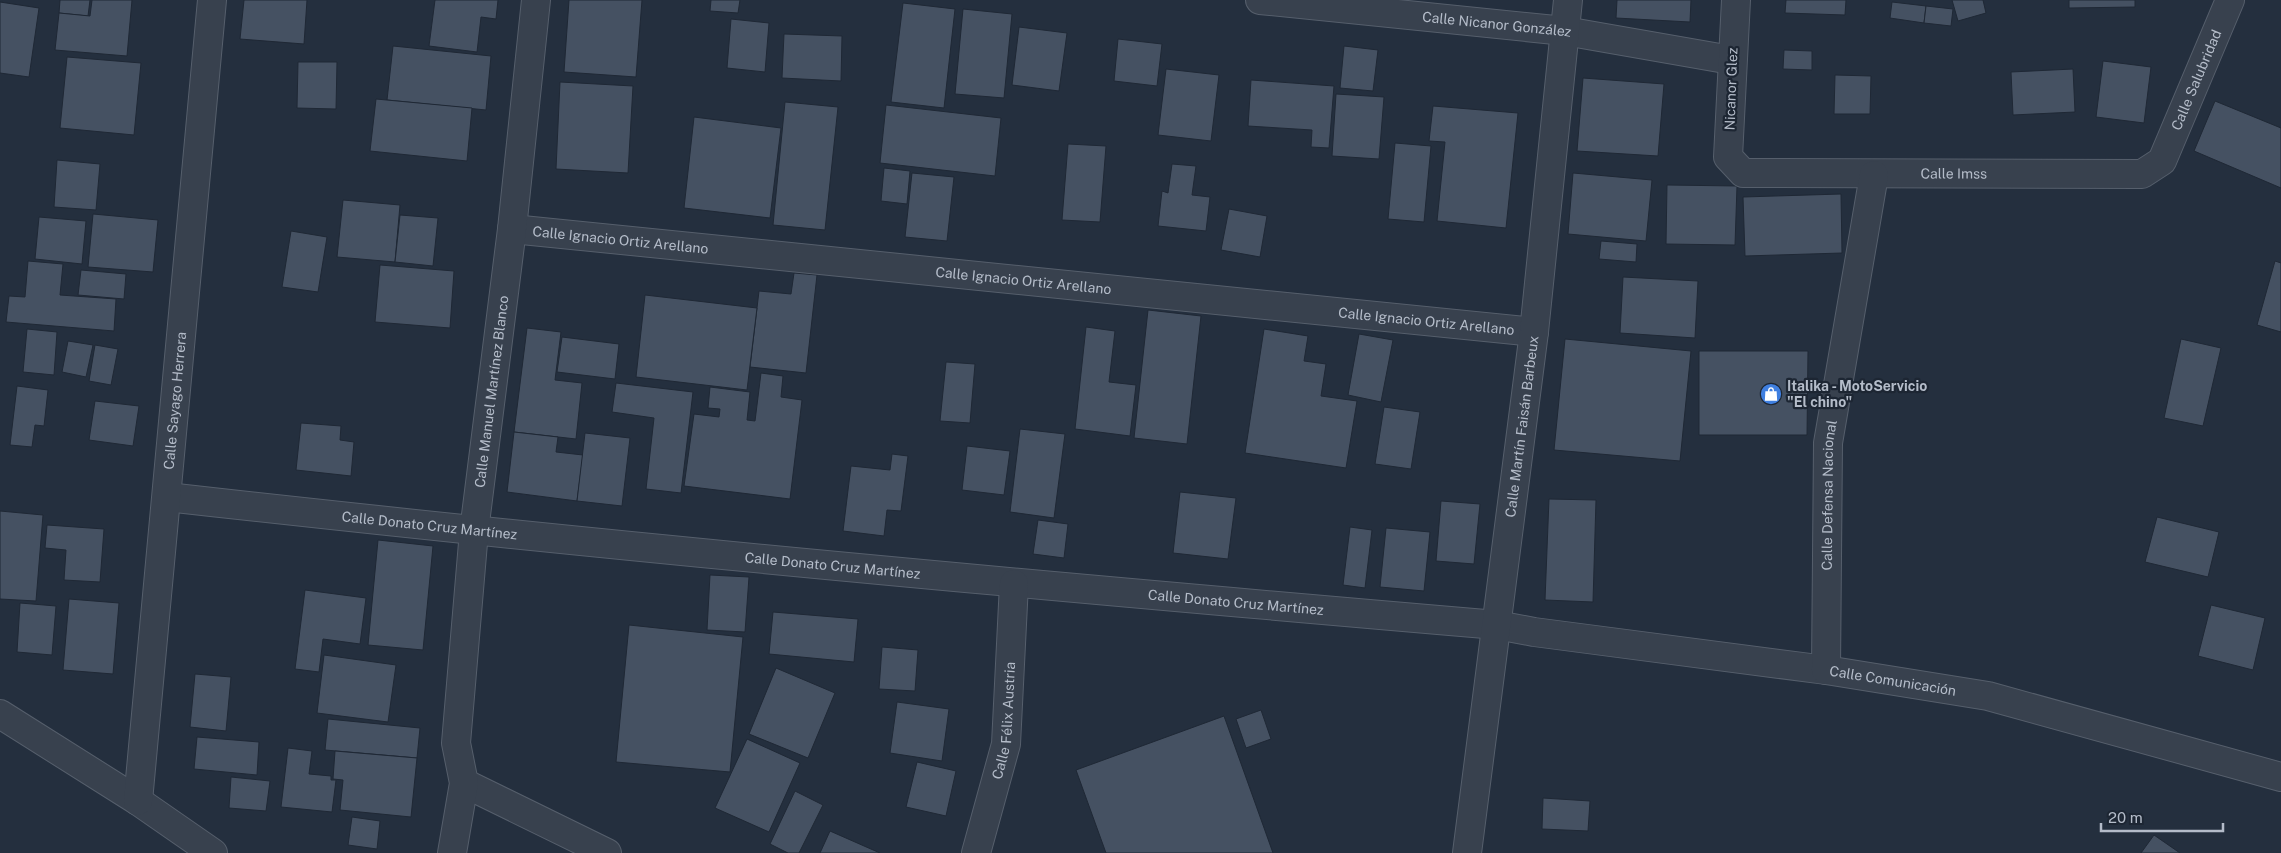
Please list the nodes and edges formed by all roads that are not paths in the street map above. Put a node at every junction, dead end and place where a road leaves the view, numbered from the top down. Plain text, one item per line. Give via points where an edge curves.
1 (212, 0) edge
2 (536, 0) edge
3 (1260, 0) edge
4 (1568, 0) edge
5 (1736, 0) edge
6 (2230, 0) edge
7 (1565, 31) junction
8 (1731, 60) junction
9 (2162, 161) joint
10 (1743, 173) joint
11 (1874, 175) junction
12 (512, 229) junction
13 (1534, 332) junction
14 (167, 497) junction
15 (474, 531) junction
16 (1014, 584) junction
17 (1497, 625) junction
18 (1826, 670) junction
19 (0, 714) edge
20 (2281, 777) edge
21 (464, 783) junction
22 (138, 801) junction
23 (212, 853) edge
24 (452, 853) edge
25 (607, 853) edge
26 (976, 853) edge
27 (1467, 853) edge

1 - 14 street, Calle Sayago Herrera
2 - 12 street, Calle Manuel Martínez Blanco
3 - 7 street, Calle Nicanor González
4 - 7 street, Calle Martín Faisán Barbeux
5 - 8 street, Nicanor Glez
6 - 9 street, Calle Salubridad
7 - 8 street, Calle Nicanor González
7 - 13 street, Calle Martín Faisán Barbeux
8 - 10 street, Nicanor Glez via 1728,157
9 - 11 street, Calle Imss via 2142,174
10 - 11 street, Calle Imss
11 - 18 street, Calle Defensa Nacional via 1828,443
12 - 13 street, Calle Ignacio Ortiz Arellano
12 - 15 street, Calle Manuel Martínez Blanco
13 - 17 street, Calle Martín Faisán Barbeux
14 - 15 street, Calle Donato Cruz Martínez
14 - 22 street, Calle Sayago Herrera
15 - 16 street, Calle Donato Cruz Martínez
15 - 21 street, Calle Manuel Martínez Blanco via 456,743
16 - 17 street, Calle Donato Cruz Martínez
16 - 26 street, Calle Félix Austria via 1006,744
17 - 18 street, Calle Comunicación
17 - 27 street, Calle Martín Faisán Barbeux
18 - 20 street, Calle Comunicación via 1988,696
19 - 22 street
21 - 24 street
21 - 25 street
22 - 23 street

